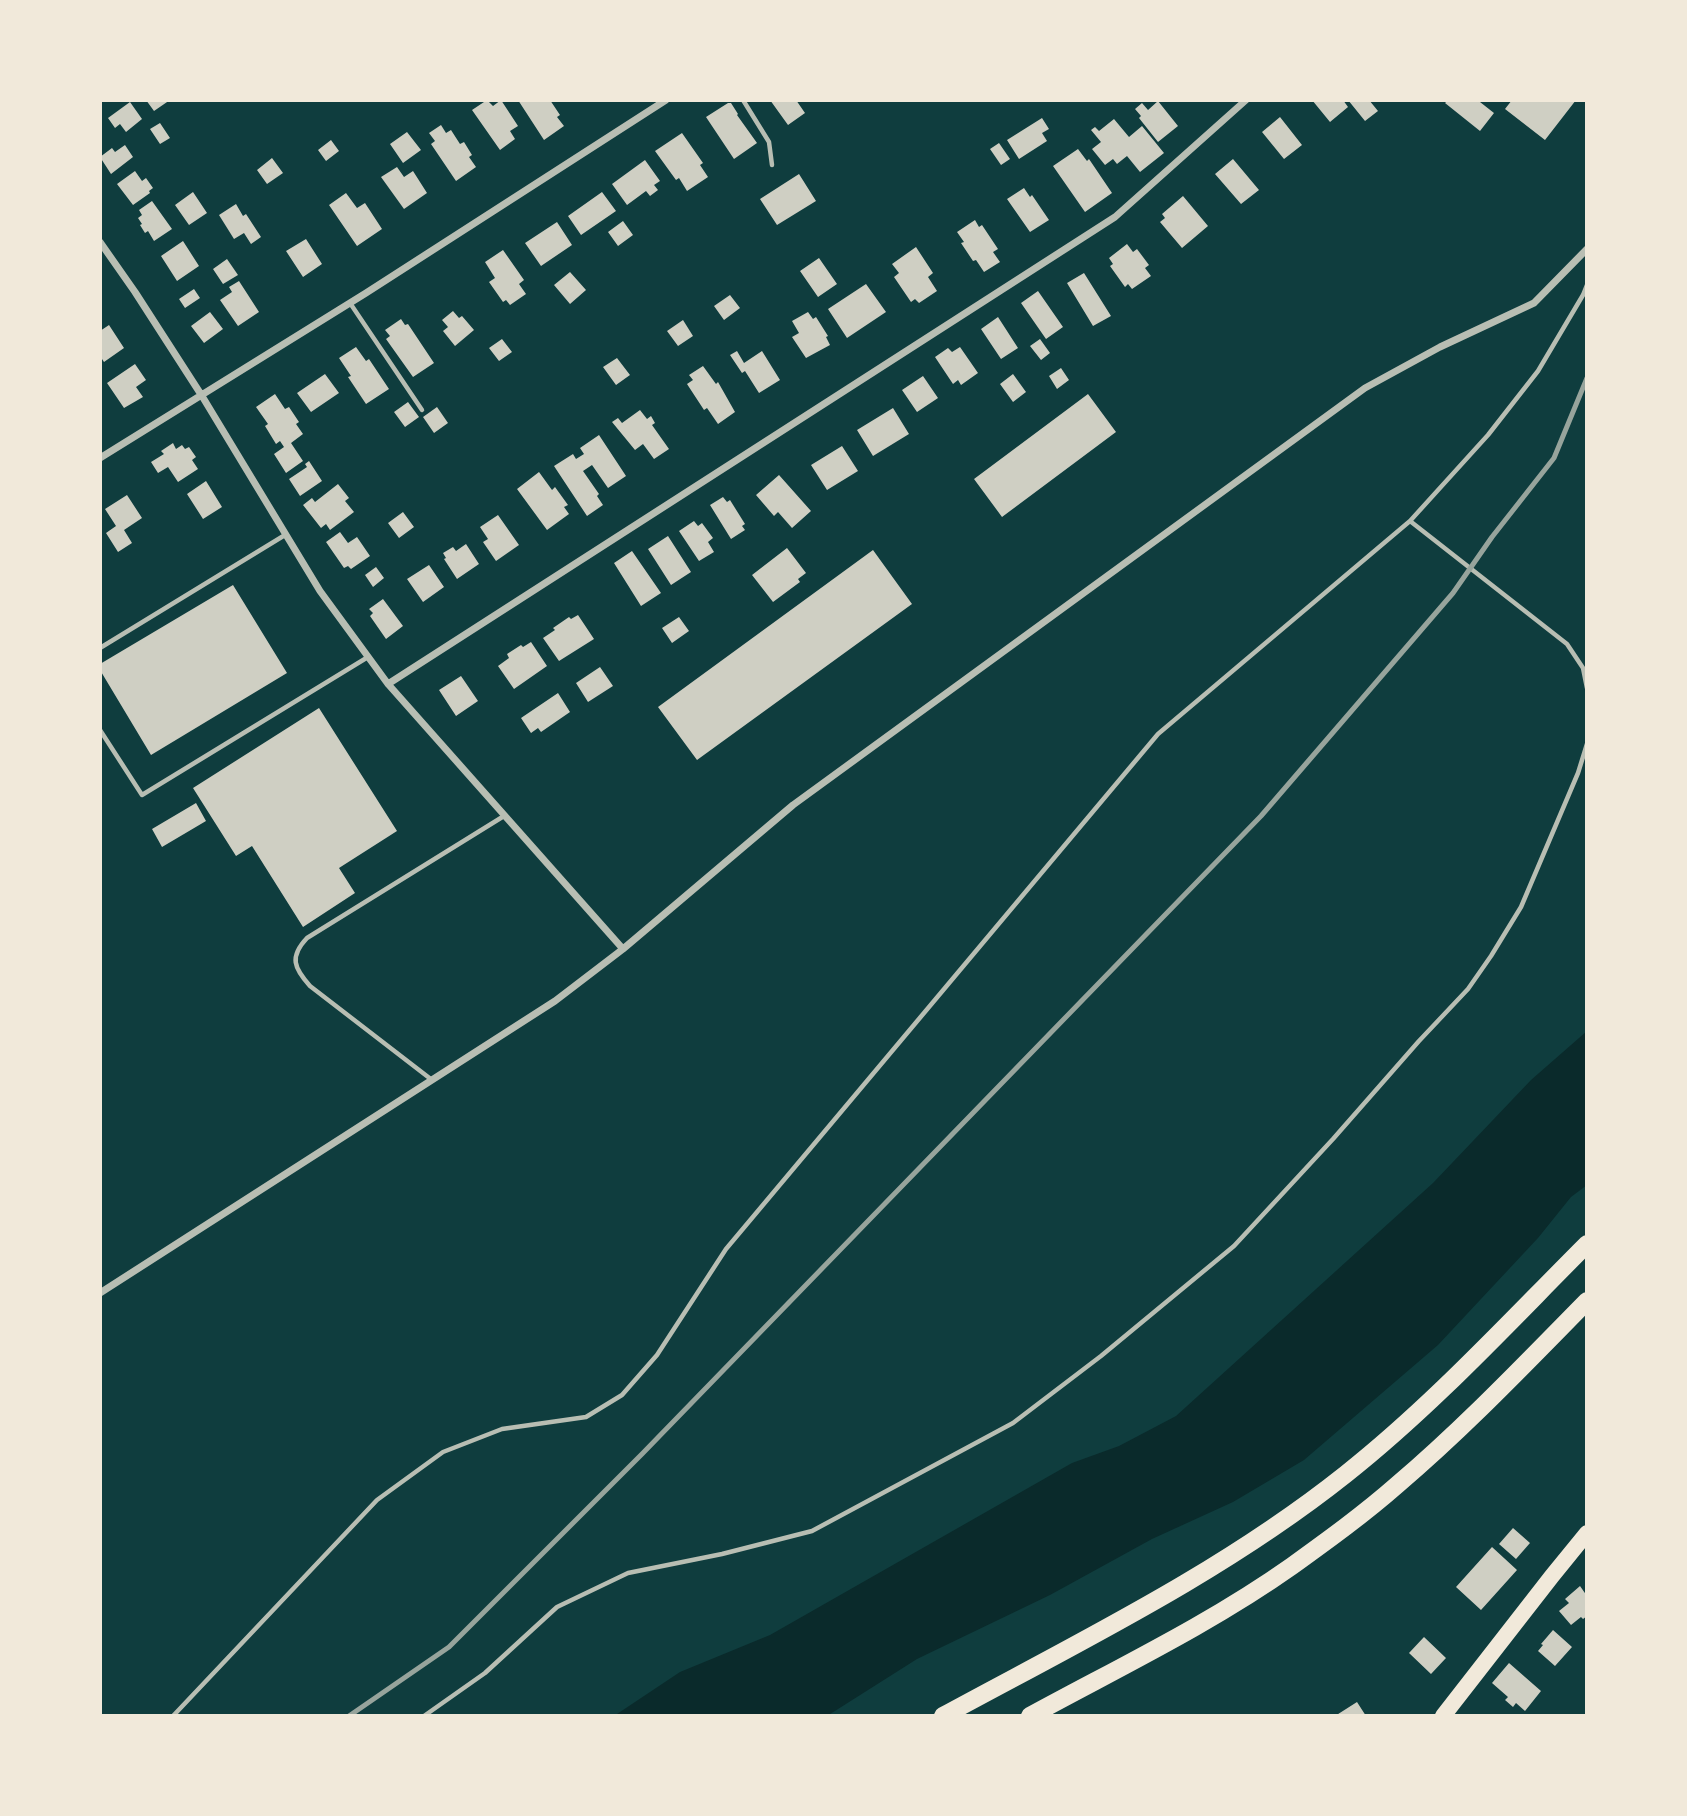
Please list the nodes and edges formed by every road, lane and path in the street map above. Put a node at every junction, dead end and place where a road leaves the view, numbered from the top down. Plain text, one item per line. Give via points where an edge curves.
1 (666, 100) edge
2 (743, 100) edge
3 (1246, 100) edge
4 (772, 165) dead end
5 (100, 242) edge
6 (1587, 249) edge
7 (1587, 285) edge
8 (351, 303) junction
9 (202, 396) junction
10 (422, 410) dead end
11 (100, 458) edge
12 (1410, 521) junction
13 (285, 535) junction
14 (100, 648) edge
15 (368, 657) junction
16 (388, 684) junction
17 (1587, 688) edge
18 (100, 730) edge
19 (1587, 744) edge
20 (504, 815) junction
21 (623, 949) junction
22 (432, 1080) junction
23 (1587, 1244) edge
24 (100, 1293) edge
25 (1587, 1301) edge
26 (1587, 1533) edge
27 (173, 1716) edge
28 (424, 1716) edge
29 (943, 1716) edge
30 (1030, 1716) edge
31 (1443, 1716) edge

1 - 8 street
2 - 4 lane via 769,142
3 - 16 street via 1115,217
5 - 9 street
6 - 21 street via 1534,303 1365,388 793,805
7 - 12 lane via 1538,371 1488,435
8 - 9 street
8 - 10 lane
9 - 11 street
9 - 13 street
12 - 17 lane via 1567,645 1583,668
12 - 27 lane via 1158,734 726,1249 657,1355 622,1395 586,1417 502,1429 443,1452 377,1500
13 - 14 lane
13 - 15 street
15 - 16 street
15 - 18 lane via 142,795
16 - 20 street
19 - 28 lane via 1521,907 1468,989 1234,1246 1013,1423 812,1531 628,1573 557,1607 485,1673
20 - 21 street
20 - 22 lane via 307,938 298,948 295,961 310,986
21 - 22 street via 555,1001
22 - 24 street
23 - 29 highway via 1396,1431 1292,1514 1182,1586
25 - 30 highway via 1444,1443 1344,1527 1236,1602
26 - 31 main road

